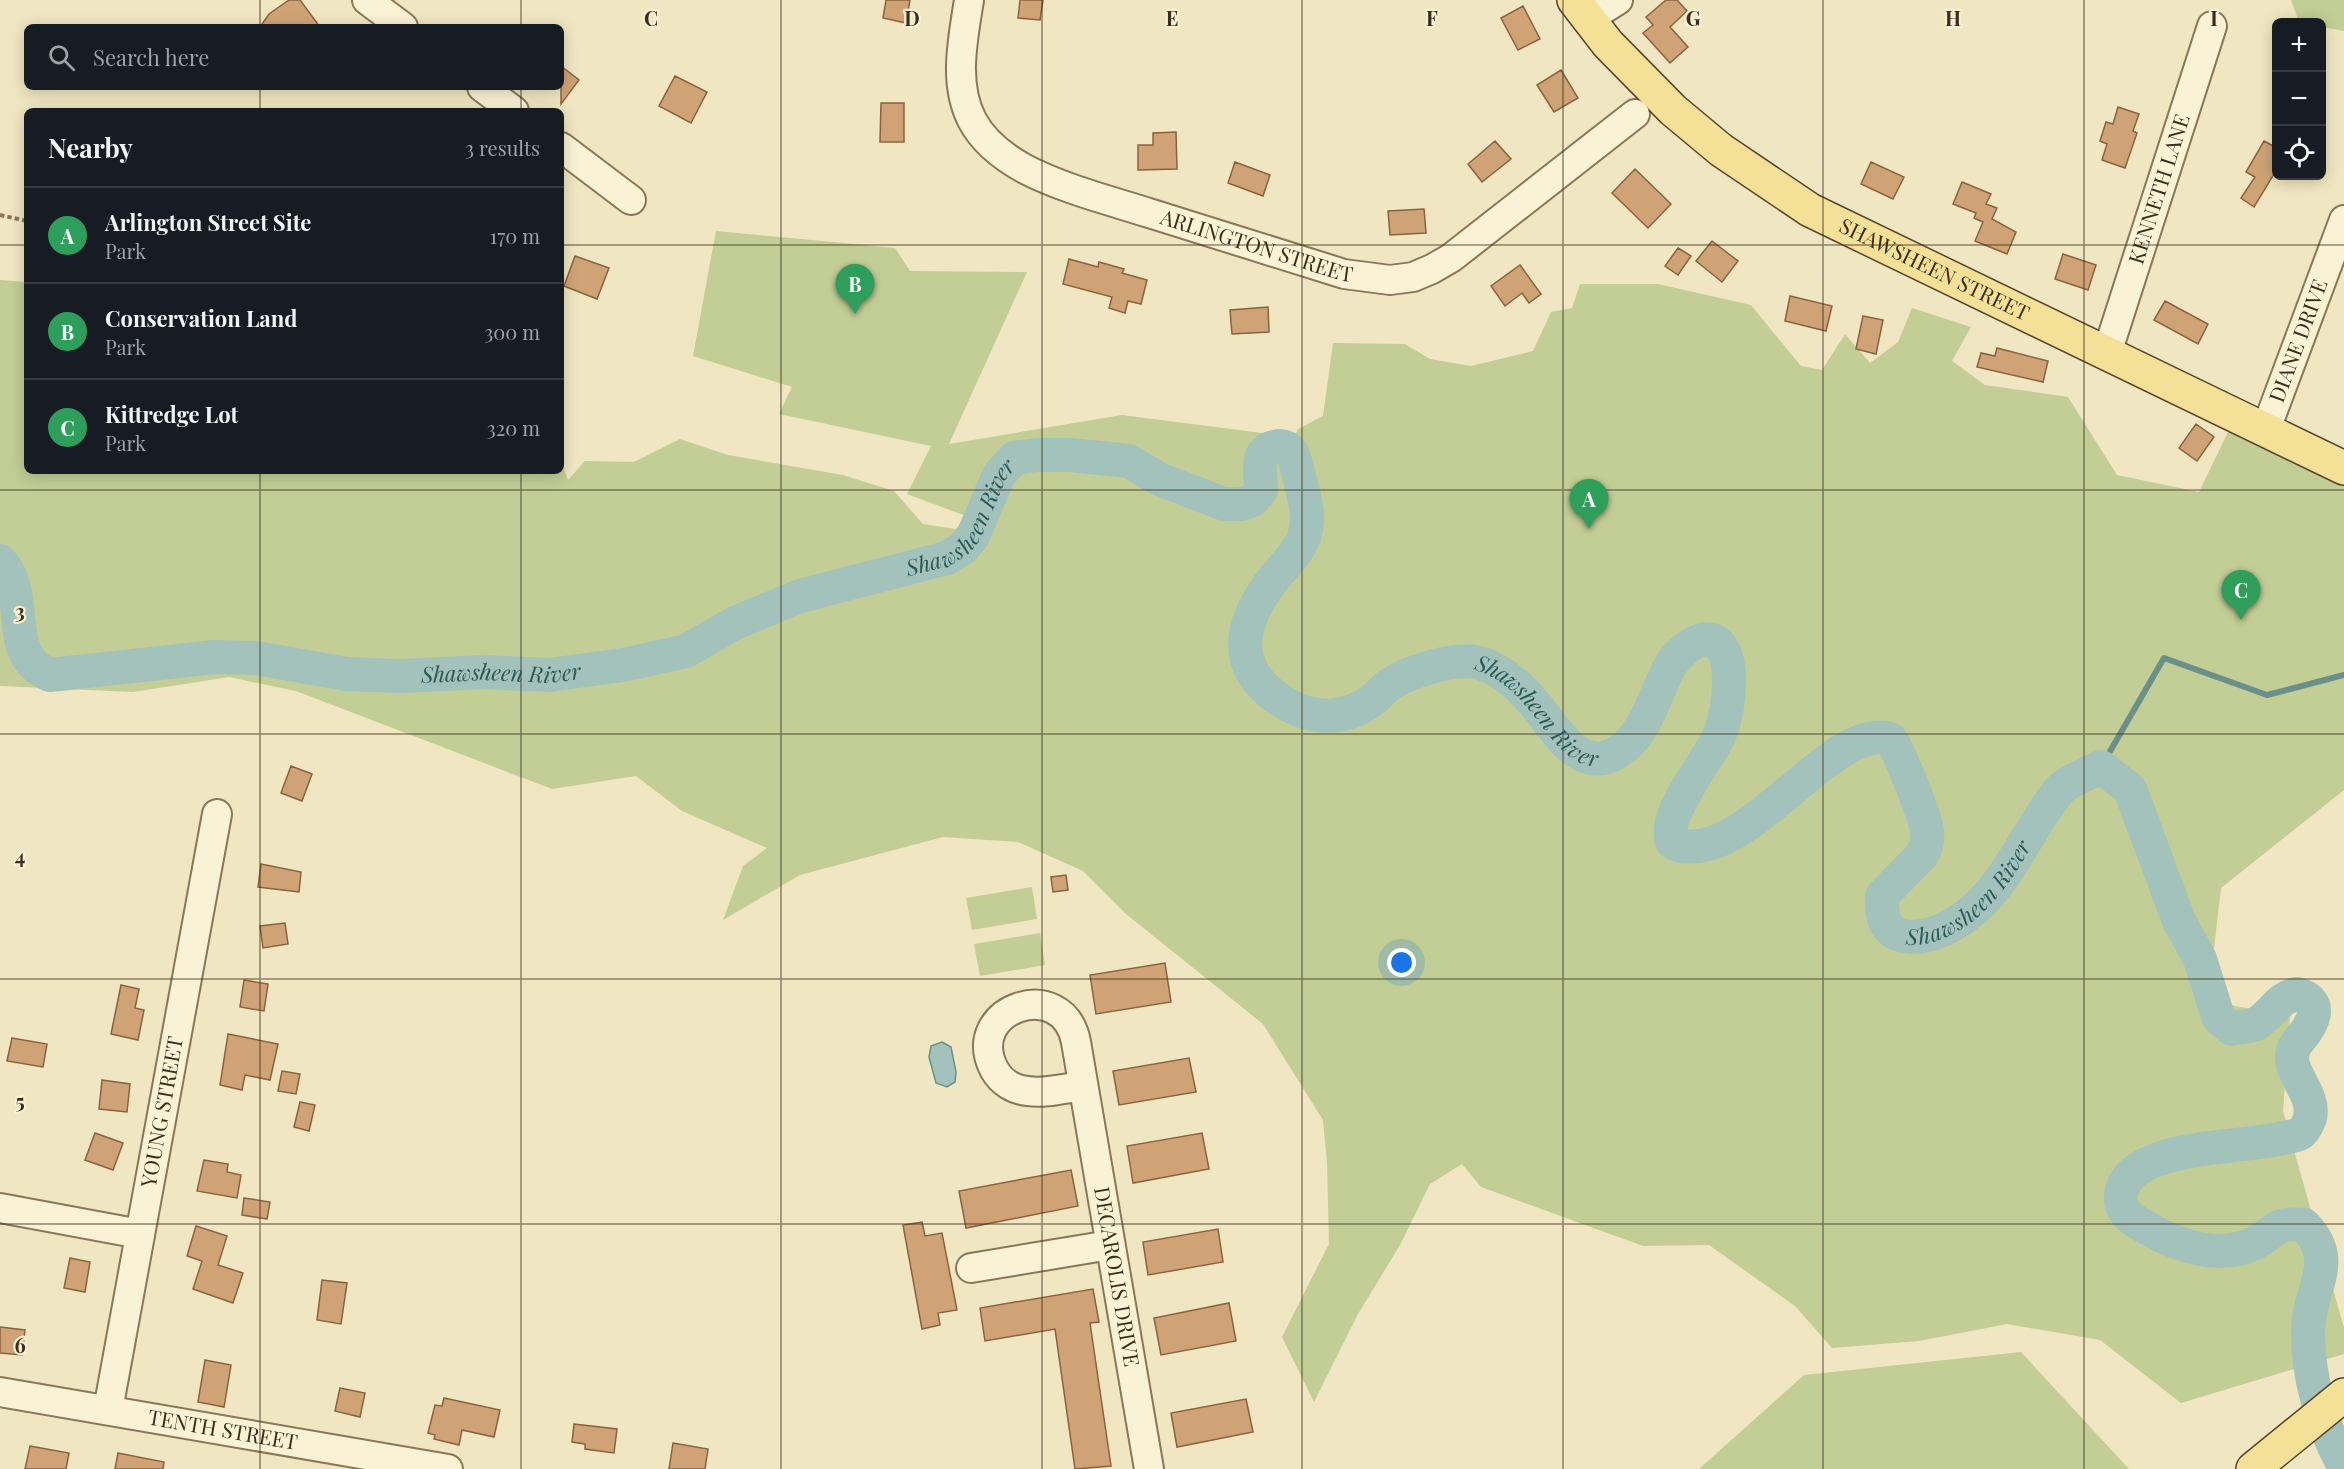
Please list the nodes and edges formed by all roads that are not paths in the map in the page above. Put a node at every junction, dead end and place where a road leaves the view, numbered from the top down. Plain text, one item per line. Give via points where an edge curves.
1 (367, 0) edge
2 (969, 0) edge
3 (1618, 0) edge
4 (1581, 10) edge
5 (399, 24) edge
6 (2212, 26) dead end
7 (486, 90) edge
8 (510, 108) edge
9 (1635, 114) dead end
10 (564, 149) edge
11 (631, 200) dead end
12 (2344, 219) edge
13 (2107, 352) junction
14 (2266, 429) junction
15 (2344, 468) edge
16 (217, 814) dead end
17 (1083, 1086) dead end
18 (0, 1208) edge
19 (140, 1234) junction
20 (1110, 1245) junction
21 (971, 1269) dead end
22 (0, 1392) edge
23 (2344, 1395) edge
24 (108, 1410) junction
25 (448, 1469) edge
26 (1149, 1469) edge
27 (2253, 1469) edge

1 - 5 street
2 - 9 street, ARLINGTON STREET via 961,54 964,101 985,138 1003,154 1072,189 1368,279 1413,277 1451,258
3 - 4 street
4 - 13 main road, SHAWSHEEN STREET via 1629,66 1697,131 1810,210
6 - 13 street, KENNETH LANE
7 - 8 street
10 - 11 street
12 - 14 street, DIANE DRIVE
13 - 14 main road, SHAWSHEEN STREET
14 - 15 main road, SHAWSHEEN STREET
16 - 19 street, YOUNG STREET
17 - 20 street, DECAROLIS DRIVE
18 - 19 street
19 - 24 street, YOUNG STREET
20 - 21 street
20 - 26 street, DECAROLIS DRIVE
22 - 24 street, TENTH STREET
23 - 27 main road
24 - 25 street, TENTH STREET

